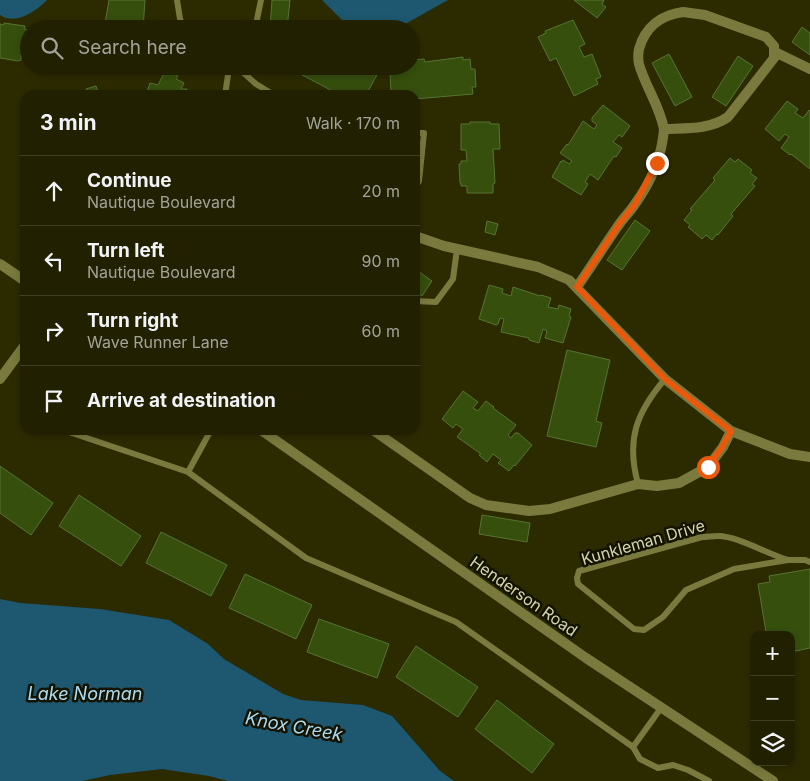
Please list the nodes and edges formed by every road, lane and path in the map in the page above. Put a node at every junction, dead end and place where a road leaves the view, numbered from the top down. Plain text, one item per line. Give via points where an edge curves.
1 (177, 0) edge
2 (261, 0) edge
3 (180, 20) edge
4 (257, 20) edge
5 (775, 52) junction
6 (810, 69) edge
7 (228, 75) edge
8 (246, 75) edge
9 (225, 90) edge
10 (266, 90) edge
11 (664, 129) junction
12 (420, 134) edge
13 (420, 172) edge
14 (420, 238) edge
15 (457, 249) junction
16 (0, 264) edge
17 (20, 278) edge
18 (577, 287) junction
19 (420, 301) edge
20 (20, 352) edge
21 (0, 378) edge
22 (665, 379) junction
23 (731, 431) junction
24 (78, 435) edge
25 (208, 435) edge
26 (268, 435) edge
27 (380, 435) edge
28 (810, 457) edge
29 (188, 472) junction
30 (638, 484) junction
31 (788, 560) junction
32 (810, 562) edge
33 (661, 708) junction
34 (633, 747) junction
35 (709, 781) edge
36 (773, 781) edge

1 - 3 lane
2 - 4 lane
5 - 6 street
5 - 11 street via 774,58 728,117 709,126
5 - 11 street via 766,38 705,15 683,12 653,24 645,33 638,55
7 - 9 lane
8 - 10 lane
11 - 18 street via 657,163 650,178
12 - 13 lane via 424,134
14 - 15 street
15 - 18 street via 538,267 569,280
15 - 19 lane via 453,279 436,302
16 - 17 street
18 - 22 street
20 - 21 street
22 - 23 street
22 - 30 lane via 637,421 632,452
23 - 28 street via 790,454
23 - 30 street via 708,467 694,477 668,486
24 - 29 lane
25 - 29 lane
26 - 33 street, Henderson Road
27 - 30 street via 470,498 486,505 529,512
29 - 34 lane via 306,558 456,622
31 - 31 lane, Kunkleman Drive via 732,538 702,537 579,571 577,578 578,584 599,603 634,629 644,630 663,617 686,590 734,568
31 - 32 lane, Kunkleman Drive
33 - 34 lane
33 - 36 street, Henderson Road
34 - 35 lane via 640,759 658,768 673,765

